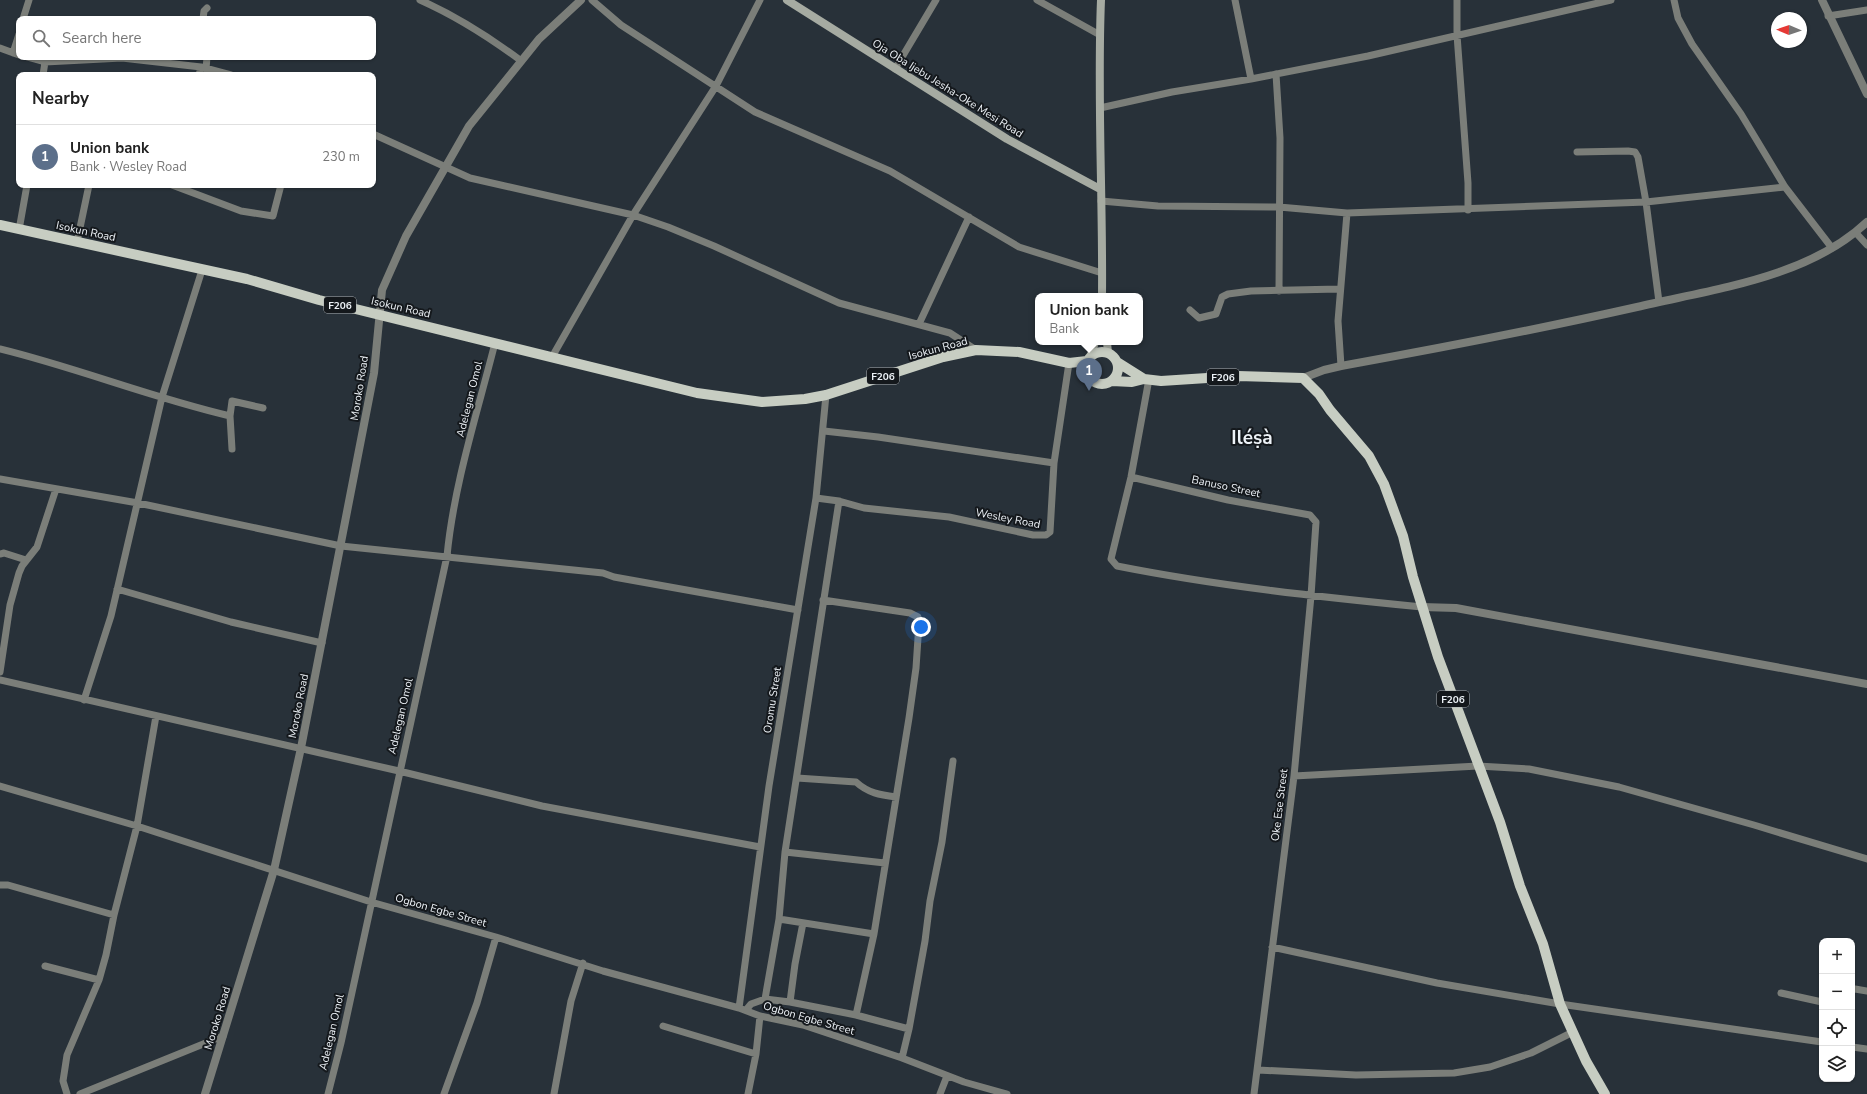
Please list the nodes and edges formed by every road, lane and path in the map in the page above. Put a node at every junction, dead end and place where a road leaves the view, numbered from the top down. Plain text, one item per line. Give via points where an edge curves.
1 (29, 0) edge
2 (420, 0) edge
3 (581, 0) edge
4 (592, 0) edge
5 (760, 0) edge
6 (787, 0) edge
7 (936, 0) edge
8 (1037, 0) edge
9 (1101, 0) edge
10 (1235, 0) edge
11 (1457, 0) edge
12 (1611, 0) edge
13 (1674, 0) edge
14 (1822, 0) edge
15 (207, 8) dead end
16 (1867, 10) edge
17 (24, 16) edge
18 (203, 16) edge
19 (1828, 16) junction
20 (1100, 35) junction
21 (1457, 35) junction
22 (0, 48) edge
23 (16, 54) edge
24 (37, 60) edge
25 (83, 60) edge
26 (138, 60) edge
27 (206, 60) edge
28 (520, 60) junction
29 (44, 62) junction
30 (204, 68) junction
31 (895, 69) junction
32 (43, 72) edge
33 (201, 72) edge
34 (219, 72) edge
35 (1276, 74) junction
36 (1251, 79) junction
37 (716, 86) junction
38 (1867, 94) edge
39 (1100, 108) junction
40 (376, 135) edge
41 (1577, 152) dead end
42 (444, 168) junction
43 (1785, 187) junction
44 (26, 188) edge
45 (88, 188) edge
46 (180, 188) edge
47 (280, 188) edge
48 (1100, 189) junction
49 (1101, 202) junction
50 (1646, 202) junction
51 (1279, 207) junction
52 (1468, 210) junction
53 (1347, 213) junction
54 (633, 214) junction
55 (969, 217) junction
56 (1867, 222) edge
57 (0, 225) edge
58 (19, 230) junction
59 (1856, 233) junction
60 (77, 242) junction
61 (1867, 245) edge
62 (1832, 248) junction
63 (202, 270) junction
64 (1102, 273) junction
65 (1339, 289) junction
66 (1279, 291) junction
67 (1102, 293) edge
68 (1659, 302) junction
69 (1190, 310) dead end
70 (380, 314) junction
71 (919, 324) junction
72 (494, 343) junction
73 (1094, 345) edge
74 (1107, 345) edge
75 (0, 349) edge
76 (976, 350) junction
77 (1108, 353) junction
78 (552, 357) junction
79 (1089, 358) junction
80 (1117, 362) junction
81 (1069, 363) junction
82 (1341, 366) junction
83 (1088, 378) junction
84 (1302, 378) junction
85 (1147, 379) junction
86 (1112, 381) junction
87 (826, 395) junction
88 (162, 397) junction
89 (263, 408) dead end
90 (230, 416) junction
91 (824, 431) junction
92 (232, 449) dead end
93 (1054, 463) junction
94 (1131, 477) junction
95 (0, 479) edge
96 (56, 489) junction
97 (816, 498) junction
98 (839, 501) junction
99 (138, 503) junction
100 (1314, 518) joint
101 (341, 546) junction
102 (0, 554) edge
103 (447, 556) junction
104 (26, 560) junction
105 (117, 589) junction
106 (1311, 596) junction
107 (823, 600) junction
108 (1422, 607) junction
109 (798, 610) junction
110 (322, 643) junction
111 (0, 672) edge
112 (0, 680) edge
113 (1867, 684) edge
114 (84, 700) junction
115 (156, 716) junction
116 (301, 748) junction
117 (953, 762) dead end
118 (1478, 766) junction
119 (399, 771) junction
120 (1294, 776) junction
121 (797, 778) junction
122 (0, 786) edge
123 (896, 797) junction
124 (137, 826) junction
125 (760, 847) junction
126 (785, 852) junction
127 (1867, 859) edge
128 (885, 863) junction
129 (274, 870) junction
130 (0, 885) edge
131 (371, 902) junction
132 (114, 915) junction
133 (779, 919) junction
134 (803, 923) junction
135 (874, 934) junction
136 (496, 937) junction
137 (1272, 947) junction
138 (582, 963) junction
139 (45, 966) dead end
140 (99, 980) junction
141 (1855, 989) edge
142 (1867, 991) edge
143 (1781, 992) dead end
144 (765, 999) junction
145 (1819, 1001) edge
146 (790, 1002) junction
147 (1560, 1004) junction
148 (742, 1009) junction
149 (856, 1015) junction
150 (760, 1016) junction
151 (663, 1026) dead end
152 (909, 1029) junction
153 (1574, 1035) junction
154 (223, 1036) junction
155 (1819, 1042) edge
156 (1855, 1047) edge
157 (1867, 1049) edge
158 (756, 1054) junction
159 (902, 1058) junction
160 (1258, 1070) junction
161 (947, 1076) junction
162 (67, 1094) edge
163 (80, 1094) edge
164 (205, 1094) edge
165 (328, 1094) edge
166 (444, 1094) edge
167 (554, 1094) edge
168 (748, 1094) edge
169 (940, 1094) edge
170 (1007, 1094) edge
171 (1254, 1094) edge
172 (1605, 1094) edge

1 - 17 street
2 - 28 street via 466,23
3 - 28 street, Moroko Road
4 - 37 street via 621,25
5 - 37 street
6 - 31 main road, Oja Oba Ijebu Jesha-Oke Mesi Road
7 - 31 street
8 - 20 street
9 - 20 main road
10 - 36 street
11 - 21 street
12 - 21 street
13 - 43 street via 1678,18 1692,44 1741,114
14 - 19 street
15 - 18 street
16 - 19 street
19 - 38 street
20 - 39 main road
21 - 35 street
21 - 52 street
22 - 23 street
24 - 29 street
25 - 29 street
26 - 30 street
27 - 30 street
28 - 42 street, Moroko Road via 469,126
29 - 32 street
30 - 33 street
30 - 34 street
31 - 48 main road, Oja Oba Ijebu Jesha-Oke Mesi Road via 1007,139
35 - 36 street
35 - 51 street via 1280,138
36 - 39 street via 1172,92
37 - 54 street
37 - 55 street via 755,112 890,171
39 - 48 main road
40 - 42 street
41 - 50 street via 1635,152
42 - 54 street via 470,178
42 - 70 street, Moroko Road via 391,268 382,290
43 - 50 street
43 - 62 street
44 - 58 street
45 - 60 street
46 - 47 street via 242,211 273,216
48 - 49 main road
49 - 51 street via 1158,206
49 - 64 main road
50 - 52 street
50 - 68 street
51 - 53 street
51 - 66 street
52 - 53 street
53 - 65 street
54 - 71 street via 714,246 839,303
54 - 78 street
55 - 64 street via 1019,248
55 - 71 street
56 - 59 street
57 - 58 main road, Isokun Road / F206
58 - 60 main road, Isokun Road / F206
59 - 61 street
59 - 62 street
60 - 63 main road, Isokun Road / F206
62 - 68 street via 1775,274
63 - 70 main road, Isokun Road / F206 via 255,281 319,300
63 - 88 street
64 - 67 main road
65 - 66 street
65 - 82 street
66 - 69 street via 1228,294 1222,297 1216,314 1199,318
68 - 82 street via 1540,329
70 - 72 main road, Isokun Road / F206
70 - 101 street, Moroko Road via 374,373
71 - 76 street via 950,333
72 - 78 main road, Isokun Road / F206
72 - 103 street, Adelegan Omol via 458,486
73 - 79 main road
74 - 77 main road
75 - 88 street via 48,361
76 - 81 main road, Isokun Road / F206 via 1019,352
76 - 87 main road, Isokun Road / F206
77 - 79 main road, F206 via 1101,352
77 - 80 main road, F206
78 - 87 main road, Isokun Road / F206 via 697,393 762,402 781,402
79 - 81 main road, F206
79 - 83 main road via 1085,370
80 - 85 main road, F206
80 - 86 main road via 1117,374
81 - 83 main road, F206
81 - 93 street, Wesley Road
82 - 84 street
83 - 86 main road, F206 via 1098,384
84 - 85 main road, F206 via 1238,376 1161,381
84 - 108 main road, F206 via 1319,394 1368,456 1384,484 1403,536
85 - 86 main road, F206 via 1132,382
85 - 94 street
87 - 91 street, Oromu Street
88 - 90 street
88 - 99 street
89 - 90 street via 232,401
90 - 92 street
91 - 93 street
91 - 97 street, Oromu Street
93 - 98 street, Wesley Road via 1050,532 1046,536 949,517 864,508
94 - 100 street, Banuso Street via 1228,500 1310,515
94 - 106 street via 1111,559 1117,566 1178,578
95 - 96 street
96 - 99 street
96 - 104 street via 40,541
97 - 98 street, Wesley Road
97 - 109 street, Oromu Street
98 - 107 street
99 - 101 street
99 - 105 street
100 - 106 street, Oke Ese Street via 1316,522
101 - 103 street
101 - 110 street, Moroko Road
102 - 104 street
103 - 109 street via 603,573
103 - 119 street, Adelegan Omol
104 - 111 street via 19,573 10,605
105 - 110 street via 231,622
105 - 114 street via 102,647
106 - 108 street
106 - 120 street, Oke Ese Street
107 - 121 street
107 - 123 street via 910,613 918,617 916,668
108 - 113 street via 1456,608
108 - 118 main road, F206
109 - 125 street, Oromu Street
110 - 116 street, Moroko Road
112 - 114 street
114 - 115 street
115 - 116 street
115 - 124 street
116 - 119 street
116 - 129 street, Moroko Road
117 - 152 street via 942,842
118 - 120 street
118 - 127 street via 1529,769 1620,788
118 - 147 main road, F206 via 1543,944
119 - 125 street via 542,806
119 - 131 street, Adelegan Omol
120 - 137 street, Oke Ese Street
121 - 123 street via 856,782 863,789 875,794
121 - 126 street
122 - 124 street, Ogbon Egbe Street
123 - 128 street
124 - 129 street, Ogbon Egbe Street
124 - 132 street
125 - 148 street, Oromu Street
126 - 128 street
126 - 133 street
128 - 135 street
129 - 131 street, Ogbon Egbe Street
129 - 154 street, Moroko Road
130 - 132 street via 8,885
131 - 136 street, Ogbon Egbe Street
131 - 165 street, Adelegan Omol
132 - 140 street
133 - 134 street
133 - 144 street
134 - 135 street
134 - 146 street
135 - 149 street
136 - 138 street, Ogbon Egbe Street
136 - 166 street via 477,1003
137 - 147 street via 1437,983
137 - 160 street, Oke Ese Street
138 - 148 street, Ogbon Egbe Street
138 - 167 street via 571,1001
139 - 140 street
140 - 162 street via 67,1055 63,1081
141 - 142 street
143 - 145 street
144 - 146 street
144 - 148 street
146 - 149 street
147 - 153 main road, F206
147 - 155 street
148 - 150 street, Ogbon Egbe Street
149 - 152 street
150 - 158 street
150 - 159 street, Ogbon Egbe Street via 803,1025
151 - 158 street
152 - 159 street
153 - 160 street via 1490,1067 1454,1073 1356,1075
153 - 172 main road
154 - 163 street
154 - 164 street, Moroko Road
156 - 157 street
158 - 168 street
159 - 161 street, Ogbon Egbe Street
160 - 171 street, Oke Ese Street
161 - 169 street
161 - 170 street, Ogbon Egbe Street

